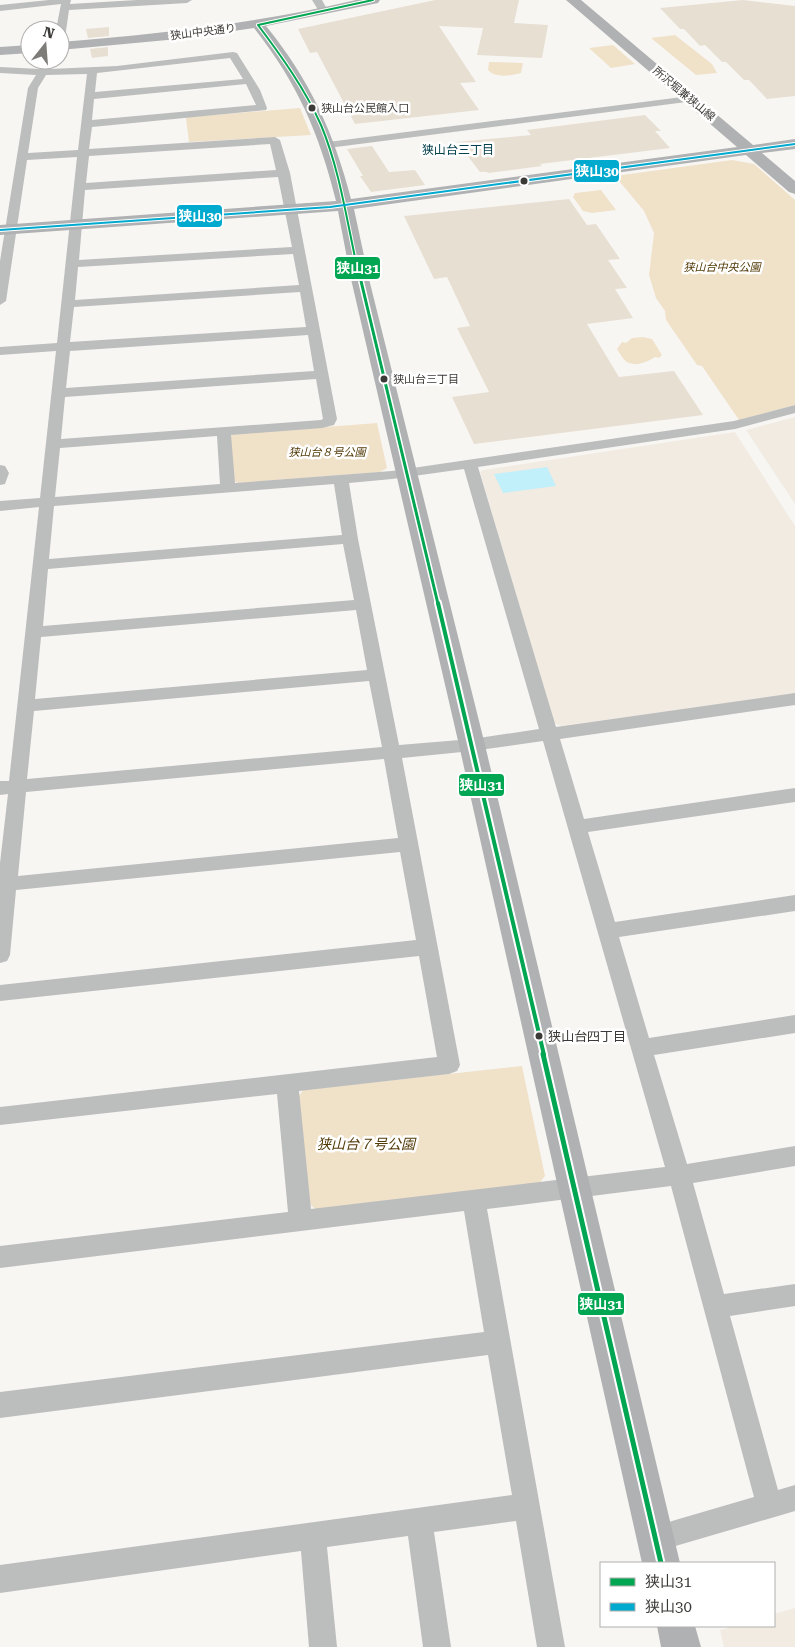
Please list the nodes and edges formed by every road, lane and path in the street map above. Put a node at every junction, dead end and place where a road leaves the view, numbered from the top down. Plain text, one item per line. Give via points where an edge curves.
1 (187, 0) edge
2 (373, 0) edge
3 (573, 0) edge
4 (591, 0) edge
5 (65, 4) edge
6 (320, 6) edge
7 (0, 8) edge
8 (0, 16) edge
9 (63, 20) edge
10 (258, 25) junction
11 (70, 45) edge
12 (20, 50) edge
13 (0, 51) edge
14 (0, 70) edge
15 (43, 70) edge
16 (92, 71) junction
17 (42, 74) junction
18 (250, 81) junction
19 (89, 96) junction
20 (690, 99) junction
21 (86, 124) junction
22 (184, 131) junction
23 (795, 144) edge
24 (328, 145) junction
25 (768, 148) junction
26 (750, 151) junction
27 (83, 153) junction
28 (22, 156) junction
29 (795, 172) edge
30 (284, 173) junction
31 (79, 187) junction
32 (795, 189) edge
33 (345, 205) junction
34 (291, 210) junction
35 (75, 225) junction
36 (6, 229) edge
37 (299, 250) junction
38 (3, 263) edge
39 (71, 264) junction
40 (305, 288) junction
41 (0, 301) edge
42 (67, 304) junction
43 (313, 330) junction
44 (62, 347) junction
45 (0, 351) edge
46 (322, 375) junction
47 (58, 393) junction
48 (795, 409) edge
49 (224, 431) junction
50 (52, 444) junction
51 (470, 464) junction
52 (0, 469) edge
53 (408, 473) junction
54 (341, 479) junction
55 (0, 481) edge
56 (228, 488) junction
57 (47, 501) junction
58 (0, 506) edge
59 (350, 539) junction
60 (40, 565) junction
61 (364, 604) junction
62 (33, 632) junction
63 (377, 675) junction
64 (795, 699) edge
65 (25, 706) junction
66 (551, 734) junction
67 (472, 745) junction
68 (392, 753) junction
69 (8, 788) edge
70 (795, 795) edge
71 (576, 827) junction
72 (407, 844) junction
73 (7, 884) junction
74 (795, 903) edge
75 (609, 931) junction
76 (427, 947) junction
77 (0, 955) edge
78 (0, 993) edge
79 (795, 1024) edge
80 (641, 1048) junction
81 (287, 1083) junction
82 (0, 1116) edge
83 (795, 1156) edge
84 (679, 1175) junction
85 (575, 1187) junction
86 (474, 1201) junction
87 (300, 1222) junction
88 (0, 1258) edge
89 (795, 1295) edge
90 (714, 1307) junction
91 (498, 1342) junction
92 (0, 1405) edge
93 (795, 1498) edge
94 (769, 1505) junction
95 (525, 1506) junction
96 (419, 1521) junction
97 (312, 1536) junction
98 (658, 1551) edge
99 (0, 1579) edge
100 (676, 1627) edge
101 (323, 1647) edge
102 (437, 1647) edge
103 (551, 1647) edge
104 (681, 1647) edge

1 - 5 street
2 - 6 street, 狭山中央通り
3 - 20 street, 所沢堀兼狭山線
4 - 25 street, 所沢堀兼狭山線
5 - 7 street
5 - 8 street
5 - 9 street
6 - 10 street, 狭山中央通り
10 - 11 street, 狭山中央通り
10 - 24 street via 295,77
12 - 13 street
14 - 17 street
15 - 17 street
16 - 17 street
16 - 18 street via 233,55
16 - 19 street
17 - 28 street via 33,88
18 - 19 street
18 - 22 street via 261,109
19 - 21 street
20 - 24 street
20 - 26 street, 所沢堀兼狭山線
21 - 22 street
21 - 27 street
22 - 27 street
22 - 30 street via 275,140
23 - 25 street
24 - 33 street
25 - 26 street
25 - 29 street, 所沢堀兼狭山線
26 - 32 street, 所沢堀兼狭山線
26 - 33 street
27 - 28 street
27 - 31 street
28 - 36 street
30 - 31 street
30 - 34 street
31 - 35 street
33 - 34 street
33 - 53 street
34 - 35 street
34 - 37 street
35 - 36 street
35 - 39 street
36 - 38 street
37 - 39 street
37 - 40 street
38 - 41 street
39 - 42 street
40 - 42 street
40 - 43 street
42 - 44 street
43 - 44 street
43 - 46 street
44 - 45 street
44 - 47 street
46 - 47 street
46 - 49 street via 329,422
47 - 50 street
48 - 51 street via 735,425
49 - 50 street
49 - 56 street
50 - 57 street
51 - 53 street
51 - 66 street
52 - 55 street
53 - 54 street
53 - 67 street
54 - 56 street
54 - 59 street
56 - 57 street
57 - 58 street
57 - 60 street
59 - 60 street
59 - 61 street
60 - 62 street
61 - 62 street
61 - 63 street
62 - 65 street
63 - 65 street
63 - 68 street
64 - 66 street
65 - 69 street
66 - 67 street
66 - 71 street
67 - 68 street
67 - 85 street
68 - 69 street
68 - 72 street
69 - 73 street
70 - 71 street
71 - 75 street
72 - 73 street
72 - 76 street
73 - 77 street
74 - 75 street
75 - 80 street
76 - 78 street
76 - 81 street via 449,1065
79 - 80 street
80 - 84 street
81 - 82 street
81 - 87 street
83 - 84 street
84 - 85 street
84 - 90 street
85 - 86 street
85 - 98 street
86 - 87 street
86 - 91 street
87 - 88 street
89 - 90 street
90 - 94 street
91 - 92 street
91 - 95 street
93 - 94 street
94 - 98 street via 691,1530
95 - 96 street
95 - 103 street
96 - 97 street
96 - 102 street
97 - 99 street
97 - 101 street
100 - 104 street

